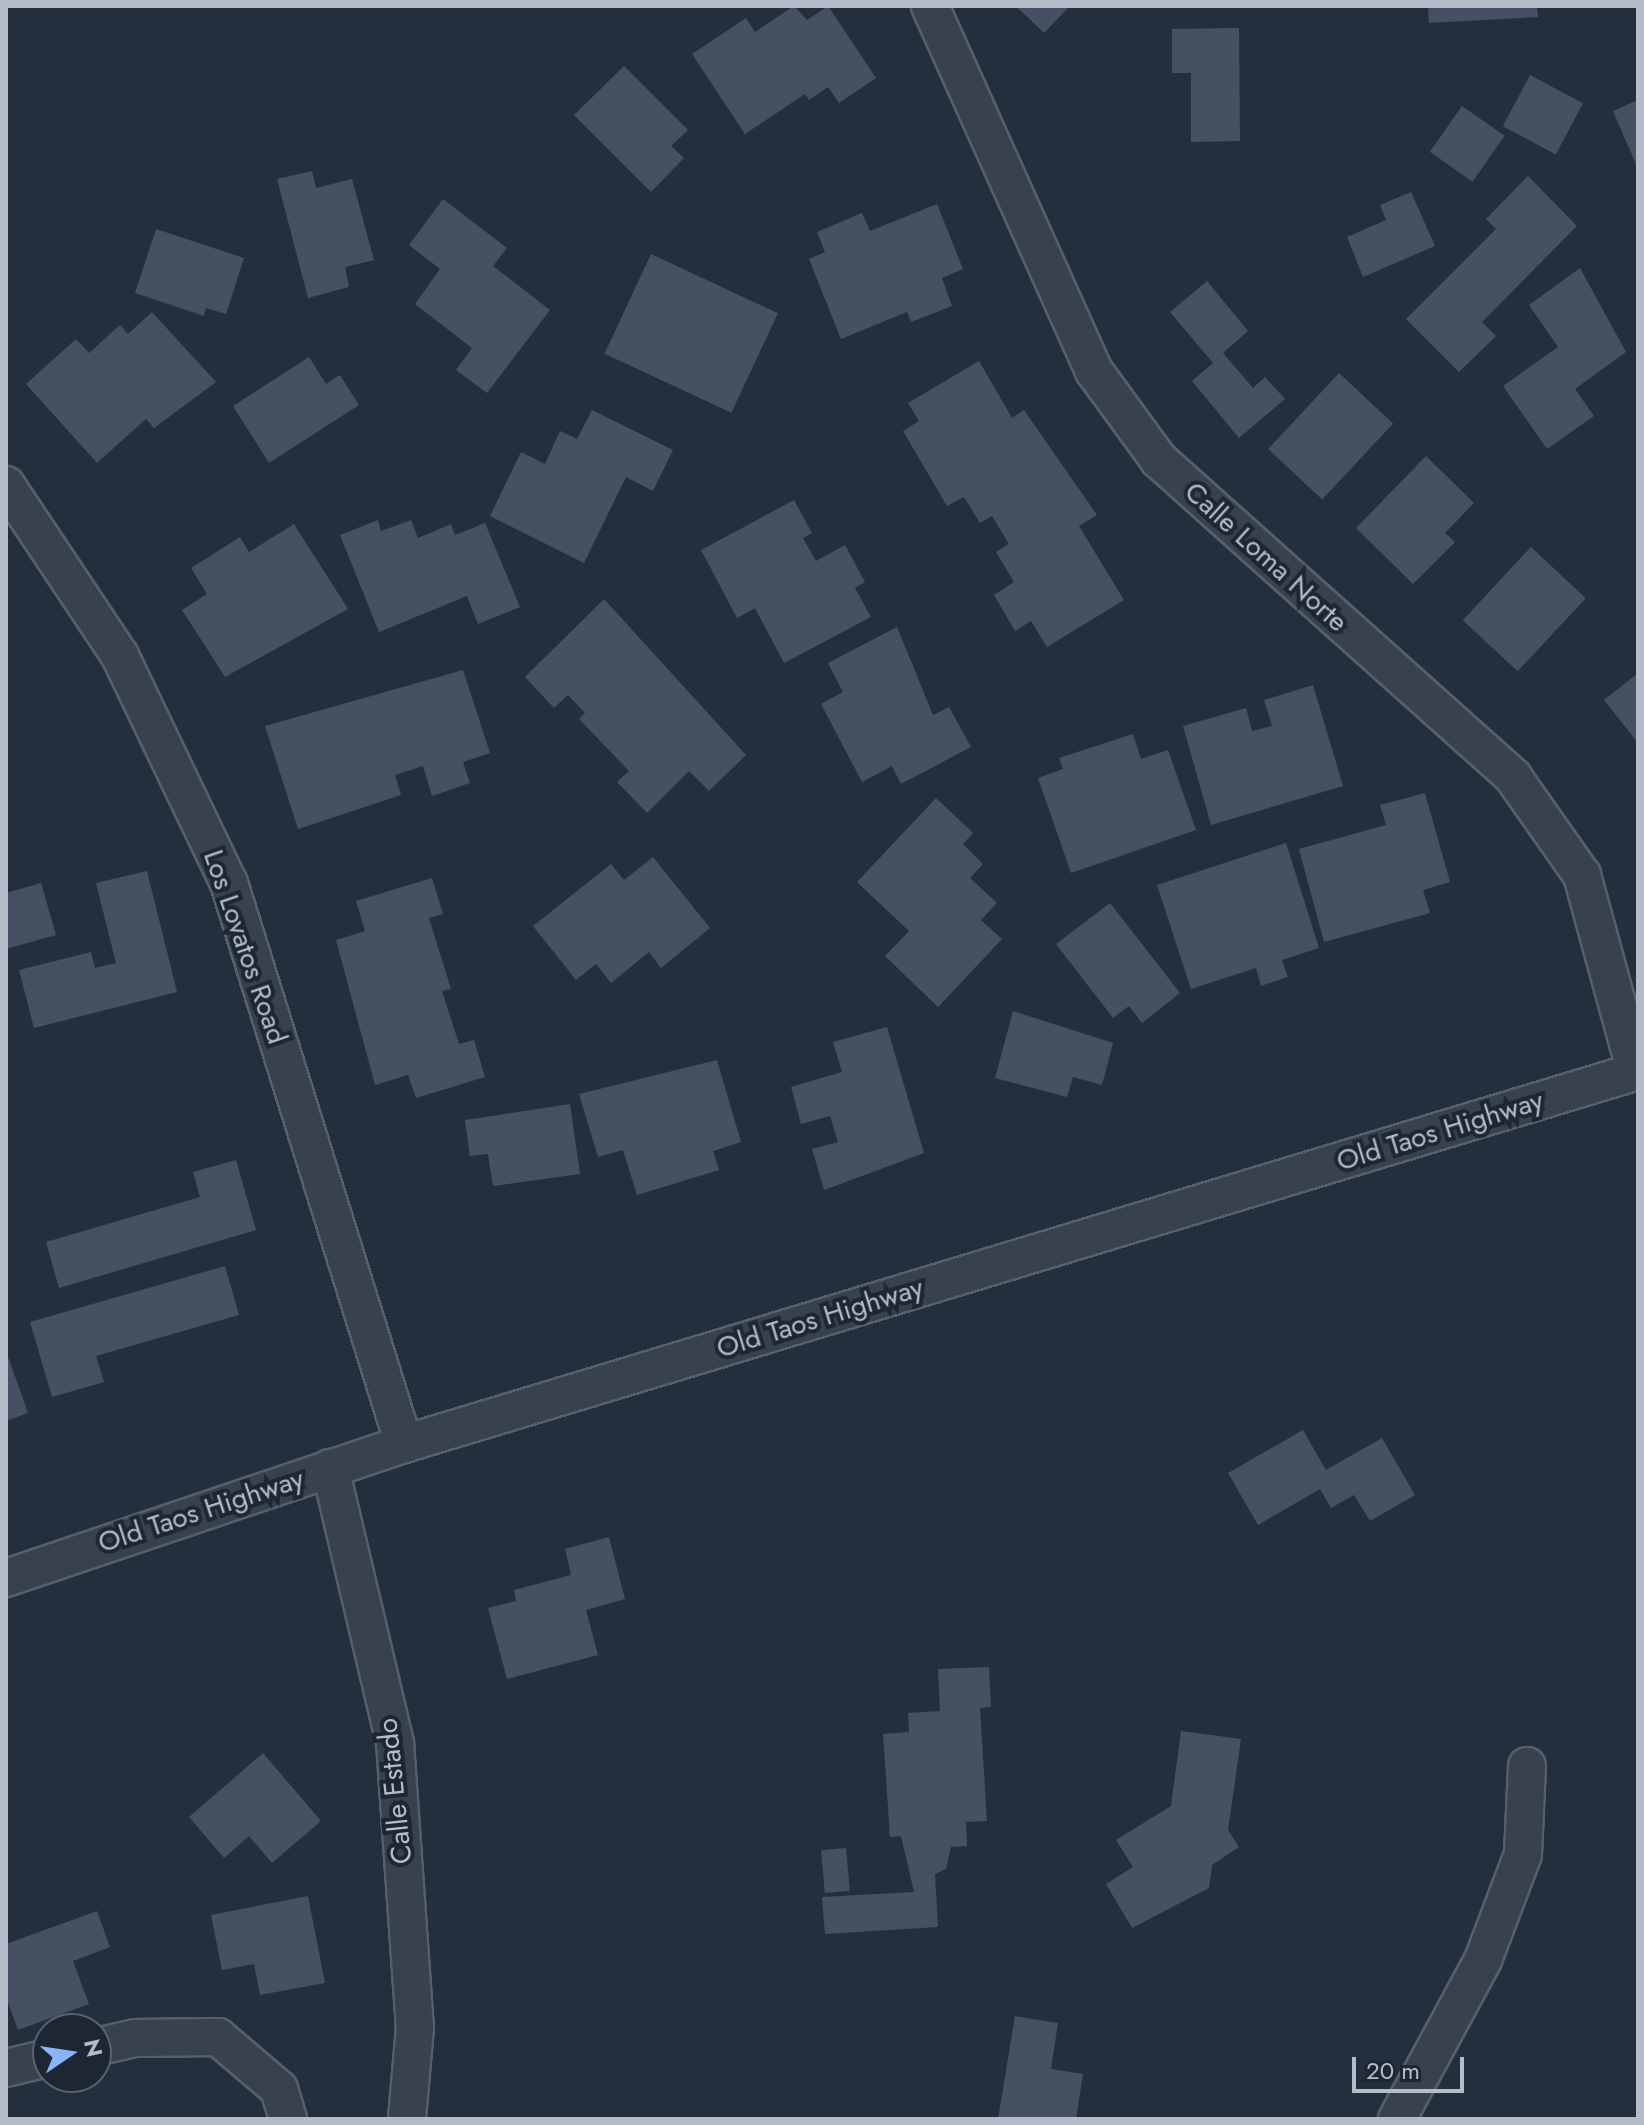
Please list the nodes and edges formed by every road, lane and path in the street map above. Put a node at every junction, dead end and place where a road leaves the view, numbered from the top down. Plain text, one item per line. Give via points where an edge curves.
1 (930, 6) edge
2 (6, 485) edge
3 (1637, 1072) edge
4 (404, 1444) junction
5 (330, 1468) junction
6 (6, 1578) edge
7 (1527, 1766) dead end
8 (112, 2043) edge
9 (32, 2062) edge
10 (6, 2068) edge
11 (288, 2119) edge
12 (407, 2119) edge
13 (1397, 2119) edge

1 - 3 street, Calle Loma Norte via 1094,371 1159,460 1513,777 1582,875
2 - 4 street, Los Lovatos Road via 120,656 229,883
3 - 4 street, Old Taos Highway
4 - 5 street, Old Taos Highway
5 - 6 street, Old Taos Highway
5 - 12 street, Calle Estado via 395,1743 415,2027
7 - 13 street via 1518,1867 1483,1960
8 - 11 street via 218,2037 279,2089
9 - 10 street

